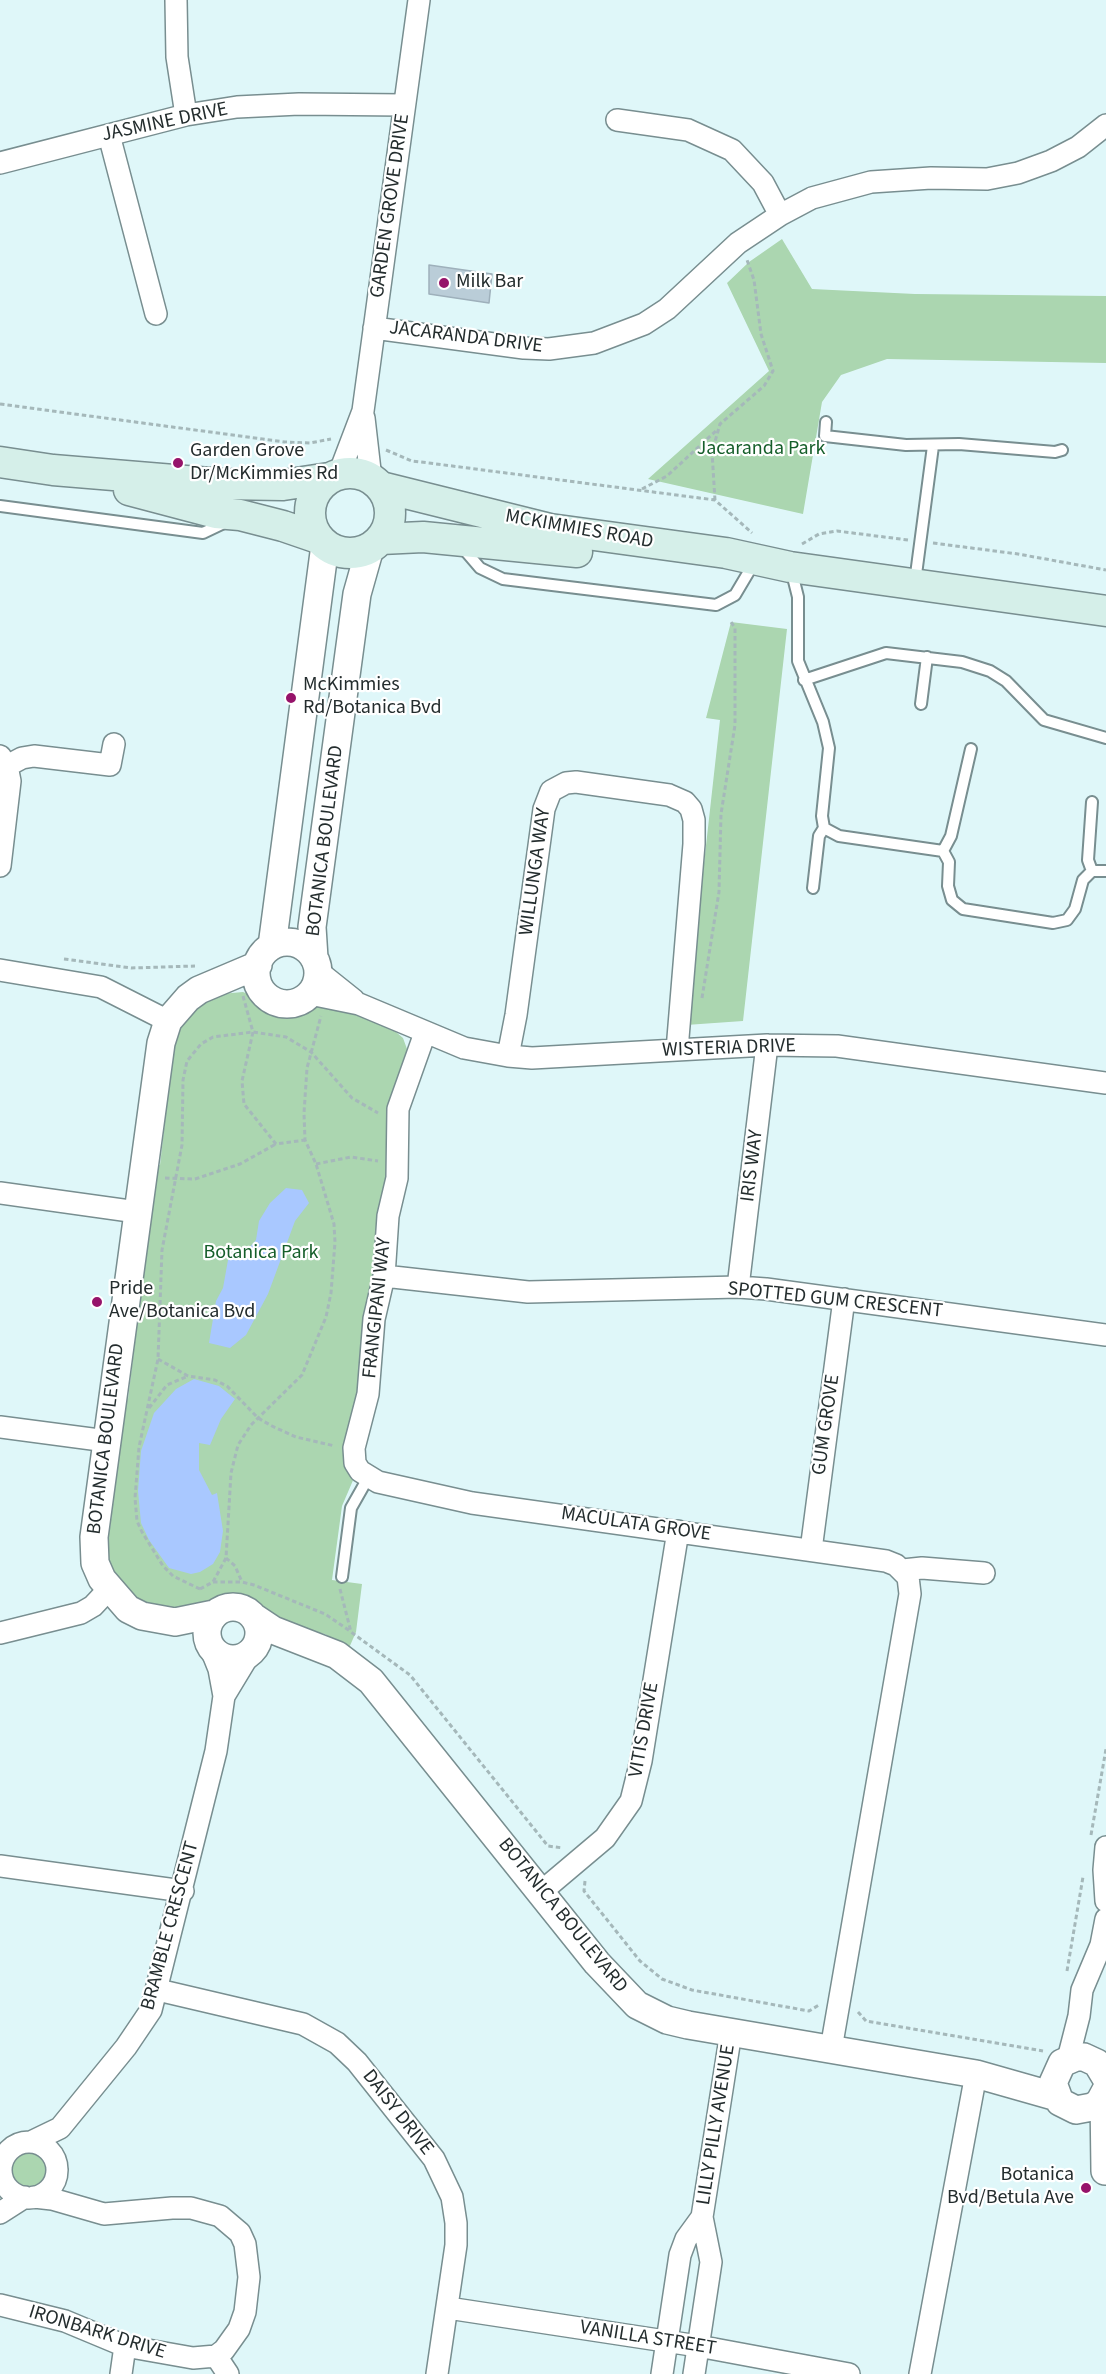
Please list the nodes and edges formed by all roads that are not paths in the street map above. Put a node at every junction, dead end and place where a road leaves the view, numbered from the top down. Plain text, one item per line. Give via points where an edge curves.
1 (176, 0) edge
2 (419, 0) edge
3 (403, 111) junction
4 (186, 115) junction
5 (617, 120) dead end
6 (1105, 130) edge
7 (109, 135) junction
8 (0, 163) edge
9 (780, 215) junction
10 (156, 314) dead end
11 (374, 327) junction
12 (826, 422) dead end
13 (359, 441) junction
14 (933, 446) junction
15 (1062, 450) dead end
16 (0, 462) edge
17 (53, 470) junction
18 (334, 476) junction
19 (376, 483) junction
20 (0, 506) edge
21 (240, 515) junction
22 (456, 540) junction
23 (321, 542) junction
24 (376, 543) junction
25 (780, 561) junction
26 (915, 582) junction
27 (1106, 611) edge
28 (927, 657) junction
29 (804, 680) junction
30 (921, 704) dead end
31 (1106, 738) edge
32 (114, 744) dead end
33 (971, 749) dead end
34 (300, 751) junction
35 (336, 755) junction
36 (4, 761) edge
37 (1092, 802) dead end
38 (824, 828) junction
39 (943, 851) junction
40 (0, 866) edge
41 (1092, 871) junction
42 (1106, 871) edge
43 (813, 888) dead end
44 (264, 967) junction
45 (0, 970) edge
46 (317, 980) junction
47 (168, 1021) junction
48 (425, 1033) junction
49 (767, 1045) junction
50 (677, 1050) junction
51 (508, 1056) junction
52 (1106, 1083) edge
53 (0, 1193) edge
54 (137, 1212) junction
55 (384, 1276) junction
56 (738, 1287) junction
57 (844, 1299) junction
58 (1106, 1335) edge
59 (0, 1427) edge
60 (107, 1441) junction
61 (368, 1478) junction
62 (678, 1531) junction
63 (811, 1550) junction
64 (903, 1570) junction
65 (984, 1573) dead end
66 (342, 1577) road end
67 (109, 1589) junction
68 (255, 1618) junction
69 (201, 1629) junction
70 (0, 1633) edge
71 (294, 1639) junction
72 (252, 1651) junction
73 (224, 1696) junction
74 (1098, 1845) edge
75 (0, 1866) edge
76 (183, 1891) junction
77 (1105, 1891) edge
78 (541, 1892) junction
79 (1106, 1920) edge
80 (158, 1990) junction
81 (731, 2032) junction
82 (831, 2049) junction
83 (976, 2074) junction
84 (1079, 2079) edge
85 (60, 2128) junction
86 (0, 2135) edge
87 (29, 2142) junction
88 (57, 2169) junction
89 (1106, 2173) edge
90 (1, 2174) edge
91 (29, 2198) junction
92 (82, 2208) junction
93 (0, 2213) edge
94 (702, 2217) junction
95 (0, 2304) edge
96 (448, 2308) junction
97 (667, 2341) junction
98 (125, 2346) junction
99 (698, 2346) junction
100 (216, 2356) junction
101 (121, 2374) edge
102 (228, 2374) edge
103 (438, 2374) edge
104 (663, 2374) edge
105 (694, 2374) edge
106 (849, 2374) edge
107 (921, 2374) edge

1 - 4 street via 177,57
2 - 3 street, GARDEN GROVE DRIVE
3 - 4 street, JASMINE DRIVE via 272,104
3 - 11 street, GARDEN GROVE DRIVE
4 - 7 street, JASMINE DRIVE
5 - 9 street via 688,130 732,150 763,183
6 - 9 street, JACARANDA DRIVE via 1069,152 1017,173 987,179 871,182 812,198
7 - 8 street, JASMINE DRIVE
7 - 10 street
9 - 11 street, JACARANDA DRIVE via 738,243 667,309 644,324 594,343 524,348
11 - 13 street, GARDEN GROVE DRIVE
12 - 14 lane via 825,436
13 - 18 street, GARDEN GROVE DRIVE
13 - 19 street, GARDEN GROVE DRIVE
14 - 15 lane
14 - 26 lane
16 - 17 main road
17 - 18 main road via 222,484 283,485
17 - 21 main road via 216,513
18 - 19 main road via 350,473
18 - 23 main road via 315,493 309,513 311,526
19 - 24 main road via 388,499 390,513 388,527
19 - 25 main road, MCKIMMIES ROAD via 550,529
20 - 21 lane via 203,533
21 - 23 main road via 283,526
22 - 24 main road, MCKIMMIES ROAD
22 - 25 main road, MCKIMMIES ROAD
22 - 25 lane via 480,568 503,579 716,605
23 - 24 main road via 342,553 356,553
23 - 34 street, BOTANICA BOULEVARD
24 - 35 street, BOTANICA BOULEVARD via 357,594
25 - 26 main road, MCKIMMIES ROAD
25 - 29 lane via 798,597 798,661
26 - 27 main road, MCKIMMIES ROAD
28 - 29 lane via 886,653
28 - 30 lane
28 - 31 lane via 990,671 1006,681 1044,720
29 - 38 lane via 823,722 829,748
32 - 36 street via 110,765 34,756
33 - 39 lane via 951,836
34 - 35 street
34 - 44 street, BOTANICA BOULEVARD
35 - 46 street, BOTANICA BOULEVARD via 312,927
36 - 40 street via 10,781
37 - 41 lane via 1088,860
38 - 39 lane via 839,836
38 - 43 lane via 819,836
39 - 41 lane via 949,862 952,900 963,909 1053,923 1067,920 1075,909 1083,880
41 - 42 lane
44 - 46 street via 291,942 309,950
44 - 46 street via 276,1002 294,1003
44 - 47 street, BOTANICA BOULEVARD via 215,984 188,999
45 - 47 street via 100,987
46 - 48 street, WISTERIA DRIVE via 359,1004
47 - 54 street, BOTANICA BOULEVARD via 160,1043
48 - 51 street, WISTERIA DRIVE via 464,1048
48 - 55 street, FRANGIPANI WAY via 405,1084 396,1121 397,1164
49 - 50 street, WISTERIA DRIVE
49 - 52 street, WISTERIA DRIVE via 837,1046
49 - 56 street, IRIS WAY
50 - 51 street, WISTERIA DRIVE
50 - 51 street, WILLUNGA WAY via 694,844 691,809 669,795 576,782 557,786 547,799
53 - 54 street
54 - 60 street, BOTANICA BOULEVARD
55 - 56 street, SPOTTED GUM CRESCENT via 528,1292
55 - 61 street, FRANGIPANI WAY via 374,1319 368,1394 354,1448 356,1463
56 - 57 street, SPOTTED GUM CRESCENT
57 - 58 street, SPOTTED GUM CRESCENT
57 - 63 street, GUM GROVE
59 - 60 street
60 - 67 street, BOTANICA BOULEVARD via 94,1550 95,1563
61 - 62 street, MACULATA GROVE via 472,1503
61 - 66 lane via 351,1508
62 - 63 street, MACULATA GROVE
62 - 78 street, VITIS DRIVE via 637,1783 620,1820 605,1838
63 - 64 street, MACULATA GROVE via 886,1561
64 - 65 street, MACULATA GROVE
64 - 82 street via 908,1576 910,1594
67 - 69 street, BOTANICA BOULEVARD via 128,1609 142,1616
67 - 70 street via 81,1613
68 - 69 street via 236,1606 221,1609
68 - 71 street, BOTANICA BOULEVARD
68 - 72 street via 259,1633
69 - 72 street via 217,1655 234,1659
69 - 73 street, BRAMBLE CRESCENT via 219,1669
71 - 72 street
71 - 78 street, BOTANICA BOULEVARD via 337,1655 371,1681
72 - 73 street, BRAMBLE CRESCENT
73 - 76 street, BRAMBLE CRESCENT via 216,1751
74 - 77 street
75 - 76 street
76 - 80 street, BRAMBLE CRESCENT
78 - 81 street, BOTANICA BOULEVARD via 609,1977 637,2005 667,2020
79 - 84 street via 1101,1945 1082,1990
80 - 85 street, BRAMBLE CRESCENT via 142,2026
80 - 96 street, DAISY DRIVE via 303,2024 337,2043 357,2062 434,2159 448,2186 456,2223
81 - 82 street, BOTANICA BOULEVARD
81 - 94 street, LILLY PILLY AVENUE
82 - 83 street, BOTANICA BOULEVARD
83 - 84 street, BOTANICA BOULEVARD
83 - 107 street
84 - 89 street
85 - 87 street, BRAMBLE CRESCENT
85 - 88 street
86 - 87 street
87 - 88 street via 48,2149
87 - 90 street via 6,2154
88 - 91 street via 50,2189
88 - 92 street
90 - 91 street via 10,2190
91 - 92 street via 51,2199
91 - 93 street
92 - 100 street via 118,2214 191,2208 220,2216 240,2233 248,2259 245,2312 230,2345
94 - 97 street, LILLY PILLY AVENUE via 683,2246
94 - 99 street, LILLY PILLY AVENUE via 711,2262
95 - 98 street, IRONBARK DRIVE via 64,2321
96 - 97 street, VANILLA STREET
96 - 103 street, DAISY DRIVE
97 - 99 street, VANILLA STREET
97 - 104 street, LILLY PILLY AVENUE
98 - 100 street, IRONBARK DRIVE via 193,2358
98 - 101 street
99 - 105 street, LILLY PILLY AVENUE
99 - 106 street, VANILLA STREET
100 - 102 street

